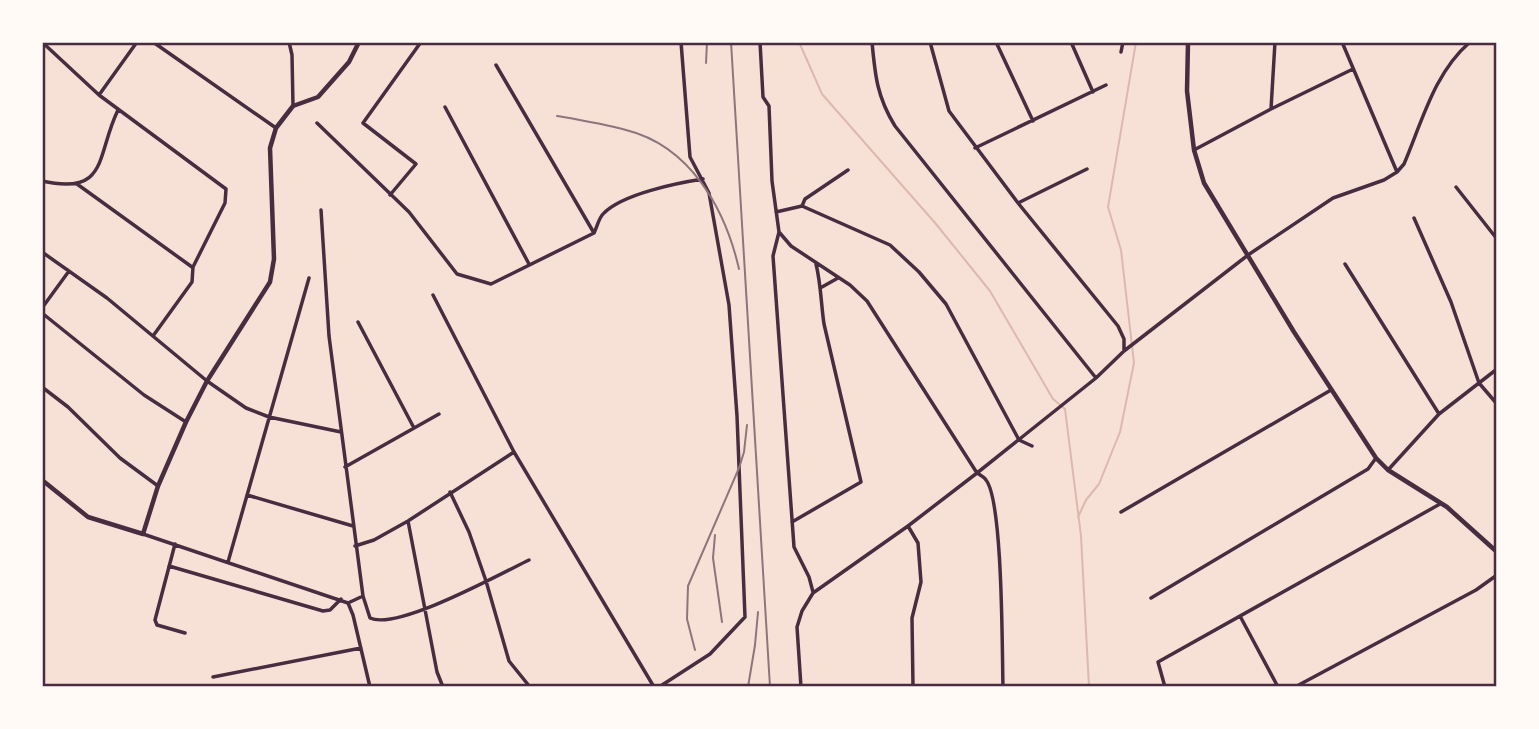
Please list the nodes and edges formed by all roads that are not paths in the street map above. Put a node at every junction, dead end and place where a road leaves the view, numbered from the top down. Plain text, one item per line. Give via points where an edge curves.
1 (42, 42) edge
2 (137, 42) edge
3 (153, 42) edge
4 (289, 42) edge
5 (359, 42) edge
6 (421, 42) edge
7 (681, 42) edge
8 (760, 42) edge
9 (872, 42) edge
10 (930, 42) edge
11 (996, 42) edge
12 (1071, 42) edge
13 (1124, 42) edge
14 (1188, 42) edge
15 (1275, 42) edge
16 (1342, 42) edge
17 (1470, 42) edge
18 (1121, 52) dead end
19 (496, 65) dead end
20 (1353, 69) junction
21 (1106, 85) dead end
22 (1093, 92) junction
23 (99, 95) junction
24 (293, 106) junction
25 (445, 107) dead end
26 (1271, 109) junction
27 (118, 110) junction
28 (1033, 121) junction
29 (317, 123) dead end
30 (276, 128) junction
31 (975, 148) junction
32 (1194, 150) junction
33 (1087, 169) dead end
34 (848, 170) dead end
35 (1397, 172) junction
36 (703, 178) junction
37 (42, 181) edge
38 (77, 184) junction
39 (1456, 187) dead end
40 (390, 195) junction
41 (1017, 203) junction
42 (802, 206) junction
43 (321, 210) dead end
44 (776, 212) junction
45 (1414, 218) dead end
46 (594, 233) junction
47 (779, 233) junction
48 (1497, 239) edge
49 (42, 252) edge
50 (1248, 255) junction
51 (529, 264) junction
52 (816, 264) junction
53 (1345, 264) dead end
54 (192, 267) junction
55 (69, 271) junction
56 (309, 278) dead end
57 (838, 278) junction
58 (822, 287) junction
59 (433, 295) dead end
60 (42, 310) edge
61 (358, 322) dead end
62 (153, 336) junction
63 (1126, 349) junction
64 (1497, 369) edge
65 (1096, 378) junction
66 (207, 381) junction
67 (1479, 383) junction
68 (42, 387) edge
69 (1331, 390) junction
70 (1497, 404) edge
71 (439, 414) dead end
72 (1439, 414) junction
73 (269, 417) junction
74 (186, 422) junction
75 (414, 428) junction
76 (341, 432) junction
77 (1019, 440) junction
78 (1032, 446) dead end
79 (514, 452) junction
80 (1376, 458) junction
81 (345, 467) junction
82 (1388, 470) junction
83 (977, 473) junction
84 (42, 480) edge
85 (158, 486) junction
86 (450, 492) junction
87 (247, 495) junction
88 (1442, 503) junction
89 (1121, 512) dead end
90 (408, 521) junction
91 (792, 522) junction
92 (353, 526) junction
93 (908, 526) junction
94 (143, 534) junction
95 (174, 544) junction
96 (355, 546) junction
97 (1497, 552) edge
98 (529, 560) dead end
99 (228, 562) junction
100 (169, 566) junction
101 (1497, 576) edge
102 (486, 581) junction
103 (813, 593) junction
104 (363, 596) junction
105 (1151, 598) dead end
106 (341, 599) junction
107 (348, 603) junction
108 (425, 610) junction
109 (1240, 616) junction
110 (185, 633) dead end
111 (360, 648) junction
112 (212, 677) dead end
113 (370, 687) edge
114 (443, 687) edge
115 (530, 687) edge
116 (657, 687) edge
117 (801, 687) edge
118 (913, 687) edge
119 (1003, 687) edge
120 (1165, 687) edge
121 (1279, 687) edge
122 (1295, 687) edge

1 - 23 street
2 - 23 street
3 - 30 street
4 - 24 street
5 - 24 street via 349,62 318,97
6 - 40 street via 363,123 416,164
7 - 36 street via 690,157
8 - 44 street
9 - 65 street via 876,86 895,126
10 - 31 street via 949,111
11 - 28 street
12 - 22 street
13 - 18 street
14 - 32 street via 1187,91
15 - 26 street
16 - 20 street
17 - 35 street via 1439,80
19 - 46 street
20 - 26 street
20 - 35 street
21 - 22 street
22 - 28 street
23 - 27 street
24 - 30 street
25 - 51 street
26 - 32 street
27 - 38 street via 97,167 90,179
27 - 54 street via 226,189 225,203
28 - 31 street
29 - 40 street
30 - 66 street via 270,148 274,259 270,282
31 - 41 street
32 - 50 street via 1204,183
33 - 41 street
34 - 42 street
35 - 50 street via 1333,198
36 - 46 street via 624,201 603,214
36 - 116 street via 729,305 745,617 710,654
37 - 38 street
38 - 54 street
39 - 48 street
40 - 51 street via 457,274 491,284
41 - 63 street via 1118,326
42 - 44 street
42 - 77 street via 890,245 919,272 960,327
43 - 76 street via 328,336
44 - 47 street
45 - 67 street via 1451,302
46 - 51 street
47 - 52 street
47 - 91 street via 773,256
49 - 55 street
50 - 63 street
50 - 69 street
52 - 57 street
52 - 58 street
53 - 72 street
54 - 62 street via 192,282
55 - 60 street
55 - 62 street
56 - 73 street
57 - 58 street
57 - 83 street via 867,301
58 - 91 street via 824,324 861,482
59 - 79 street
60 - 74 street via 144,395
61 - 75 street
62 - 66 street
63 - 65 street
64 - 67 street
65 - 77 street
66 - 73 street via 246,408
66 - 74 street
67 - 70 street
67 - 72 street
68 - 85 street
69 - 80 street
69 - 89 street
71 - 75 street
72 - 82 street
73 - 76 street
73 - 87 street
74 - 85 street
75 - 81 street
76 - 81 street
77 - 78 street
77 - 83 street
79 - 86 street
79 - 116 street
80 - 82 street
80 - 105 street via 1368,470
81 - 92 street
82 - 88 street
83 - 93 street
83 - 119 street via 986,480 993,501
84 - 94 street via 88,517
85 - 94 street
86 - 90 street
86 - 102 street
87 - 92 street
87 - 99 street
88 - 97 street
88 - 109 street
90 - 96 street
90 - 108 street
91 - 103 street via 794,547
92 - 96 street
93 - 103 street
93 - 118 street via 918,543 921,582 912,618
94 - 95 street
95 - 99 street
95 - 100 street
96 - 104 street
98 - 102 street
99 - 106 street
100 - 106 street via 323,611 331,610
100 - 110 street via 156,623
101 - 122 street
102 - 108 street
102 - 115 street via 509,661
103 - 117 street via 797,627
104 - 107 street
104 - 108 street via 371,620
106 - 107 street
107 - 111 street
108 - 114 street
109 - 120 street via 1158,662
109 - 121 street
111 - 112 street
111 - 113 street

